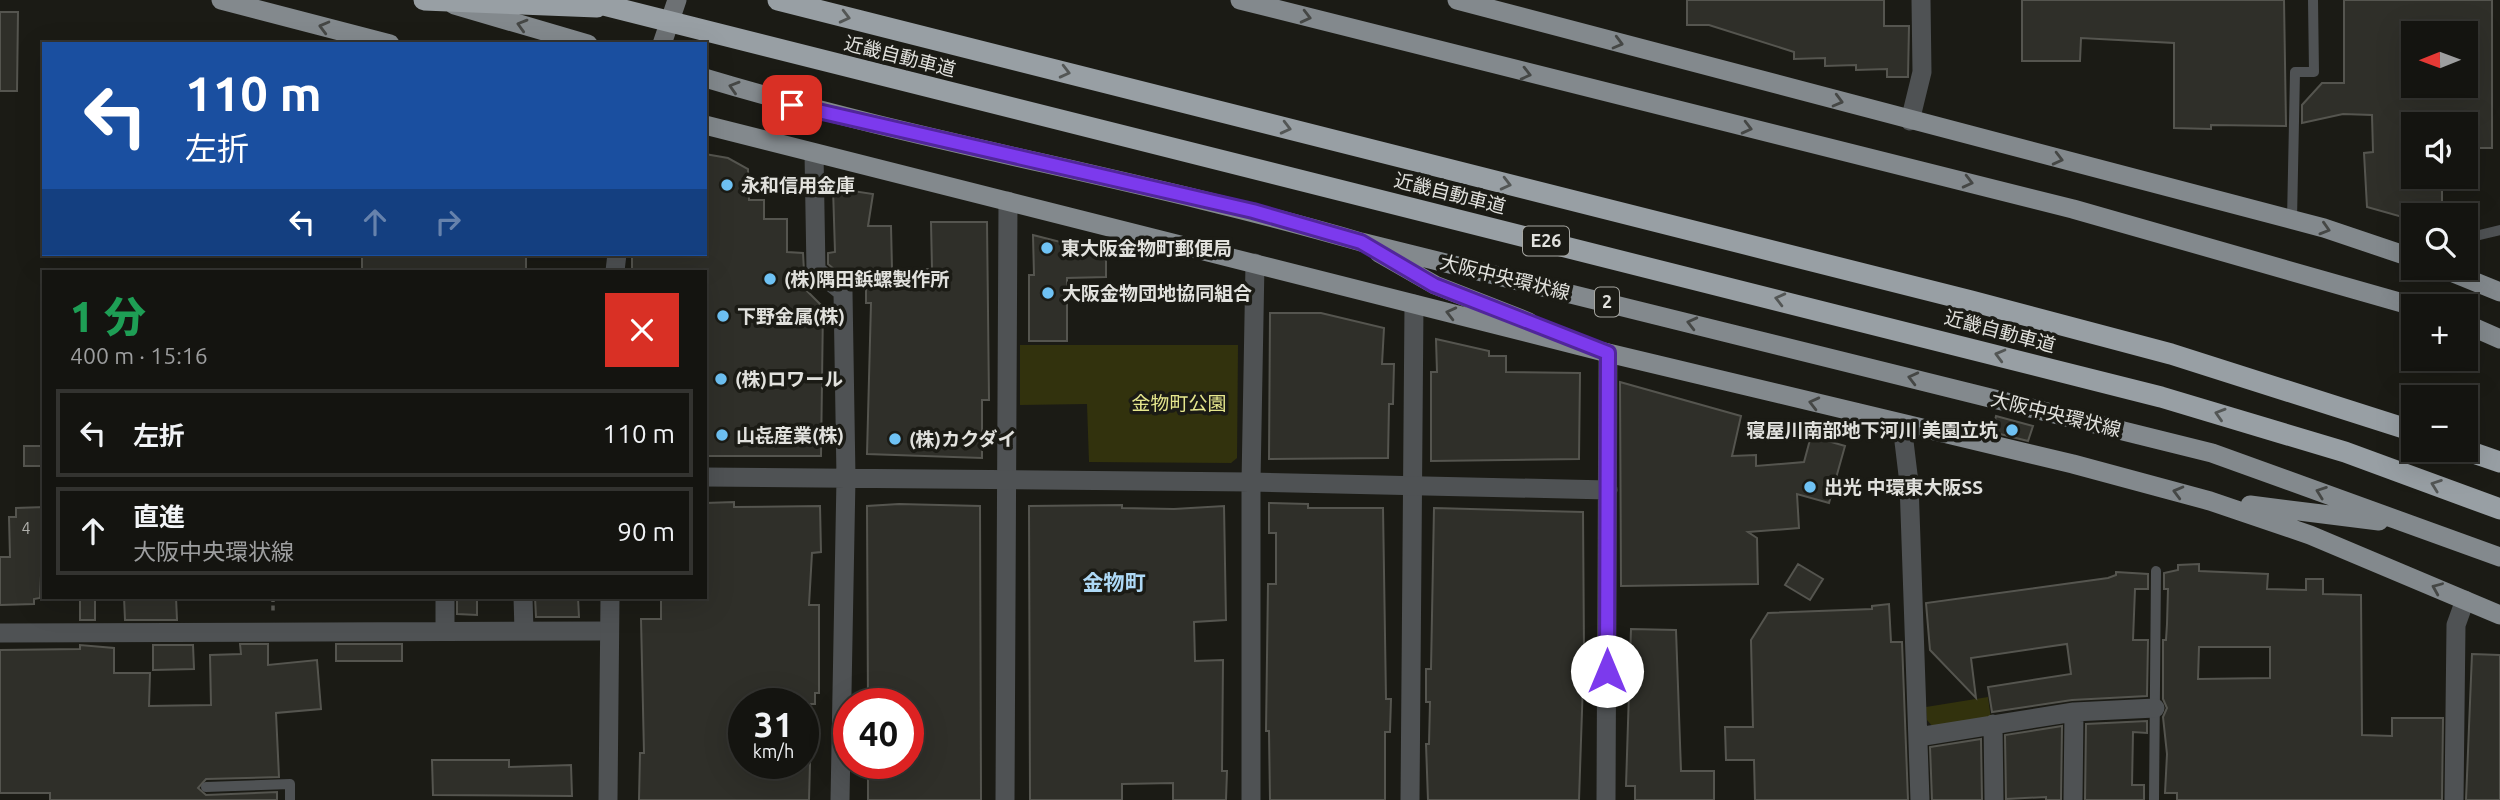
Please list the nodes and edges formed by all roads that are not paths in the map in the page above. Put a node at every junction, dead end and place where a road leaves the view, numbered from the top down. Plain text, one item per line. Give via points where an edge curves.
1 (221, 0) edge
2 (424, 0) edge
3 (435, 0) edge
4 (584, 0) edge
5 (677, 0) edge
6 (778, 0) edge
7 (1240, 0) edge
8 (1921, 0) edge
9 (2313, 0) edge
10 (1459, 1) edge
11 (617, 8) junction
12 (382, 42) edge
13 (580, 42) edge
14 (663, 42) edge
15 (707, 79) edge
16 (1910, 121) junction
17 (707, 126) edge
18 (814, 153) junction
19 (1008, 201) junction
20 (2292, 220) junction
21 (2500, 230) edge
22 (2478, 236) edge
23 (1361, 242) junction
24 (2401, 254) edge
25 (1255, 264) junction
26 (2465, 280) edge
27 (2472, 280) edge
28 (2500, 292) edge
29 (2500, 301) edge
30 (2401, 303) edge
31 (1414, 304) junction
32 (2478, 329) edge
33 (2500, 339) edge
34 (1608, 353) junction
35 (1902, 425) junction
36 (2401, 427) edge
37 (2478, 454) edge
38 (2500, 462) edge
39 (707, 477) edge
40 (846, 478) junction
41 (1006, 479) junction
42 (1251, 482) junction
43 (1413, 485) junction
44 (1608, 490) junction
45 (2210, 501) junction
46 (2500, 509) edge
47 (2418, 527) junction
48 (2500, 557) edge
49 (2156, 571) dead end
50 (444, 599) edge
51 (523, 599) edge
52 (610, 599) edge
53 (2465, 600) junction
54 (2500, 615) edge
55 (445, 631) junction
56 (524, 631) junction
57 (609, 631) junction
58 (0, 633) edge
59 (2155, 708) junction
60 (2074, 712) junction
61 (1993, 724) junction
62 (1917, 737) junction
63 (206, 787) dead end
64 (290, 800) edge
65 (608, 800) edge
66 (840, 800) edge
67 (1005, 800) edge
68 (1251, 800) edge
69 (1410, 800) edge
70 (1606, 800) edge
71 (1920, 800) edge
72 (1994, 800) edge
73 (2073, 800) edge
74 (2154, 800) edge
75 (2454, 800) edge

12 -> 1 main road
2 - 11 highway, bridge
13 -> 3 main road
4 - 11 highway, 近畿自動車道 / E26, bridge
5 - 14 main road
6 -> 36 highway, 近畿自動車道 / E26 via 1972,301 2171,354
7 -> 30 main road via 2073,208
8 - 16 street via 1922,72
9 - 20 lane via 2314,72 2295,72
10 -> 16 main road
46 -> 11 highway, 近畿自動車道 / E26, bridge via 2345,452 2161,397
23 -> 15 main road, 大阪中央環状線 / 2 via 1253,211 814,111
16 -> 20 main road
17 - 18 main road
18 - 19 main road
18 - 40 street via 816,270 843,292
19 - 25 main road
19 - 41 street
20 -> 24 main road
21 - 22 lane
23 - 34 main road via 1434,285
47 -> 23 main road, 大阪中央環状線 / 2 via 2212,453
25 - 31 main road
25 - 42 street
26 - 29 main road
27 - 28 main road
34 -> 31 main road
31 - 43 street
32 - 33 main road
35 -> 34 main road
34 - 44 street
45 -> 35 main road
35 - 62 street via 1909,483
37 - 38 highway
39 - 40 street
40 - 41 street
40 - 66 street
41 - 42 street
41 - 67 street
42 - 43 street
42 - 68 street
43 - 44 street
43 - 69 street
44 - 70 street
45 - 47 main road
53 -> 45 main road via 2310,535
47 - 48 main road, 大阪中央環状線 / 2
49 - 59 lane
50 - 55 street
51 - 56 street
52 - 57 street
53 - 54 main road
53 - 75 street via 2456,625
55 - 56 street
55 - 58 street
56 - 57 street
57 - 65 street
59 - 60 street
59 - 74 lane
60 - 61 street
60 - 73 street
61 - 62 street
61 - 72 street
62 - 71 street
63 - 64 lane via 290,784

